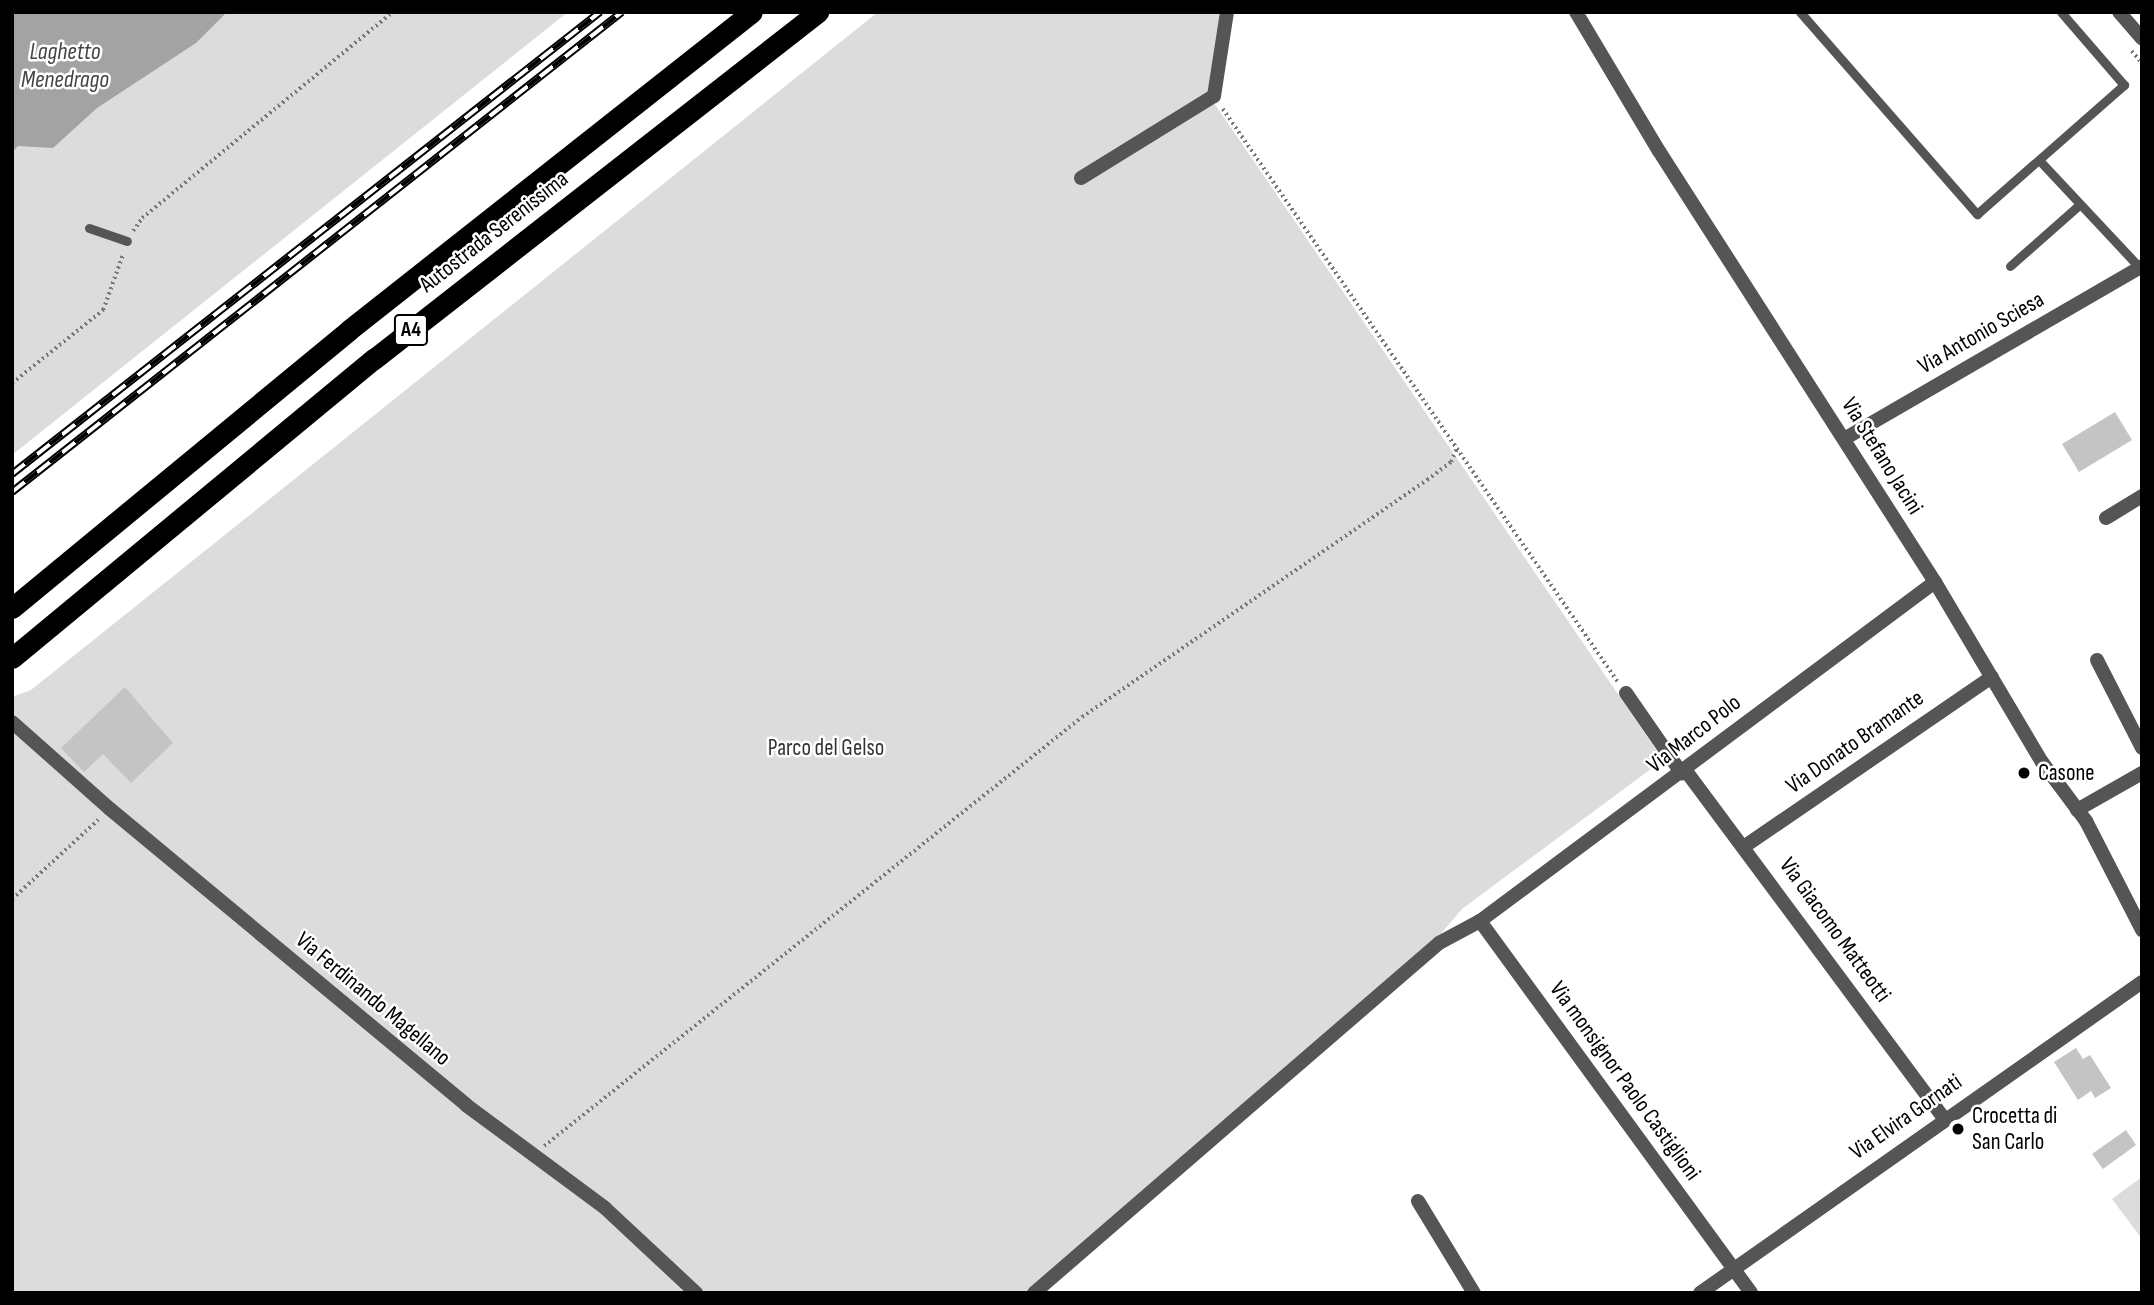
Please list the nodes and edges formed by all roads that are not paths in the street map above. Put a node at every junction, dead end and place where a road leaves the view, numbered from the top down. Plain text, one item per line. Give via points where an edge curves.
1 (752, 12) edge
2 (818, 12) edge
3 (1227, 12) edge
4 (1800, 12) edge
5 (2061, 12) edge
6 (2119, 12) edge
7 (1582, 15) edge
8 (2142, 38) edge
9 (2039, 160) junction
10 (1081, 178) dead end
11 (2079, 205) junction
12 (89, 228) dead end
13 (127, 241) road end
14 (2010, 266) dead end
15 (2140, 267) edge
16 (1844, 439) junction
17 (2142, 496) edge
18 (2106, 518) dead end
19 (1935, 582) junction
20 (12, 608) edge
21 (12, 658) edge
22 (2096, 660) dead end
23 (1992, 677) junction
24 (1626, 693) road end
25 (12, 722) edge
26 (2142, 748) edge
27 (1684, 772) junction
28 (2142, 773) edge
29 (2077, 810) junction
30 (1745, 846) junction
31 (1480, 921) junction
32 (2142, 930) edge
33 (2142, 982) edge
34 (1944, 1118) junction
35 (1418, 1201) dead end
36 (1733, 1268) junction
37 (696, 1293) edge
38 (1034, 1293) edge
39 (1474, 1293) edge
40 (1700, 1293) edge
41 (1751, 1293) edge

1 - 20 highway, Autostrada Serenissima / A4 via 349,330
2 - 21 highway, Autostrada Serenissima / A4 via 374,359
3 - 10 street via 1214,96
4 - 9 lane via 1977,214
5 - 9 lane via 2124,85
6 - 8 street
7 - 16 street, Via Stefano Jacini via 1586,31 1659,151
9 - 11 lane
11 - 14 lane
11 - 15 lane
12 - 13 lane
15 - 16 street, Via Antonio Sciesa
16 - 19 street, Via Stefano Jacini
17 - 18 street
19 - 23 street, Via Stefano Jacini
19 - 27 street, Via Marco Polo
22 - 26 street
23 - 29 street, Via Stefano Jacini
23 - 30 street, Via Donato Bramante
24 - 27 street, Via Giacomo Matteotti
25 - 37 street, Via Ferdinando Magellano via 466,1105 605,1208
27 - 30 street, Via Giacomo Matteotti
27 - 31 street, Via Marco Polo
28 - 29 street
29 - 32 street, Via Stefano Jacini
30 - 34 street, Via Giacomo Matteotti
31 - 36 street, Via monsignor Paolo Castiglioni
31 - 38 street, Via Marco Polo via 1439,943
33 - 34 street, Via Elvira Gornati
34 - 36 street, Via Elvira Gornati
35 - 39 street
36 - 40 street, Via Elvira Gornati
36 - 41 street, Via monsignor Paolo Castiglioni

